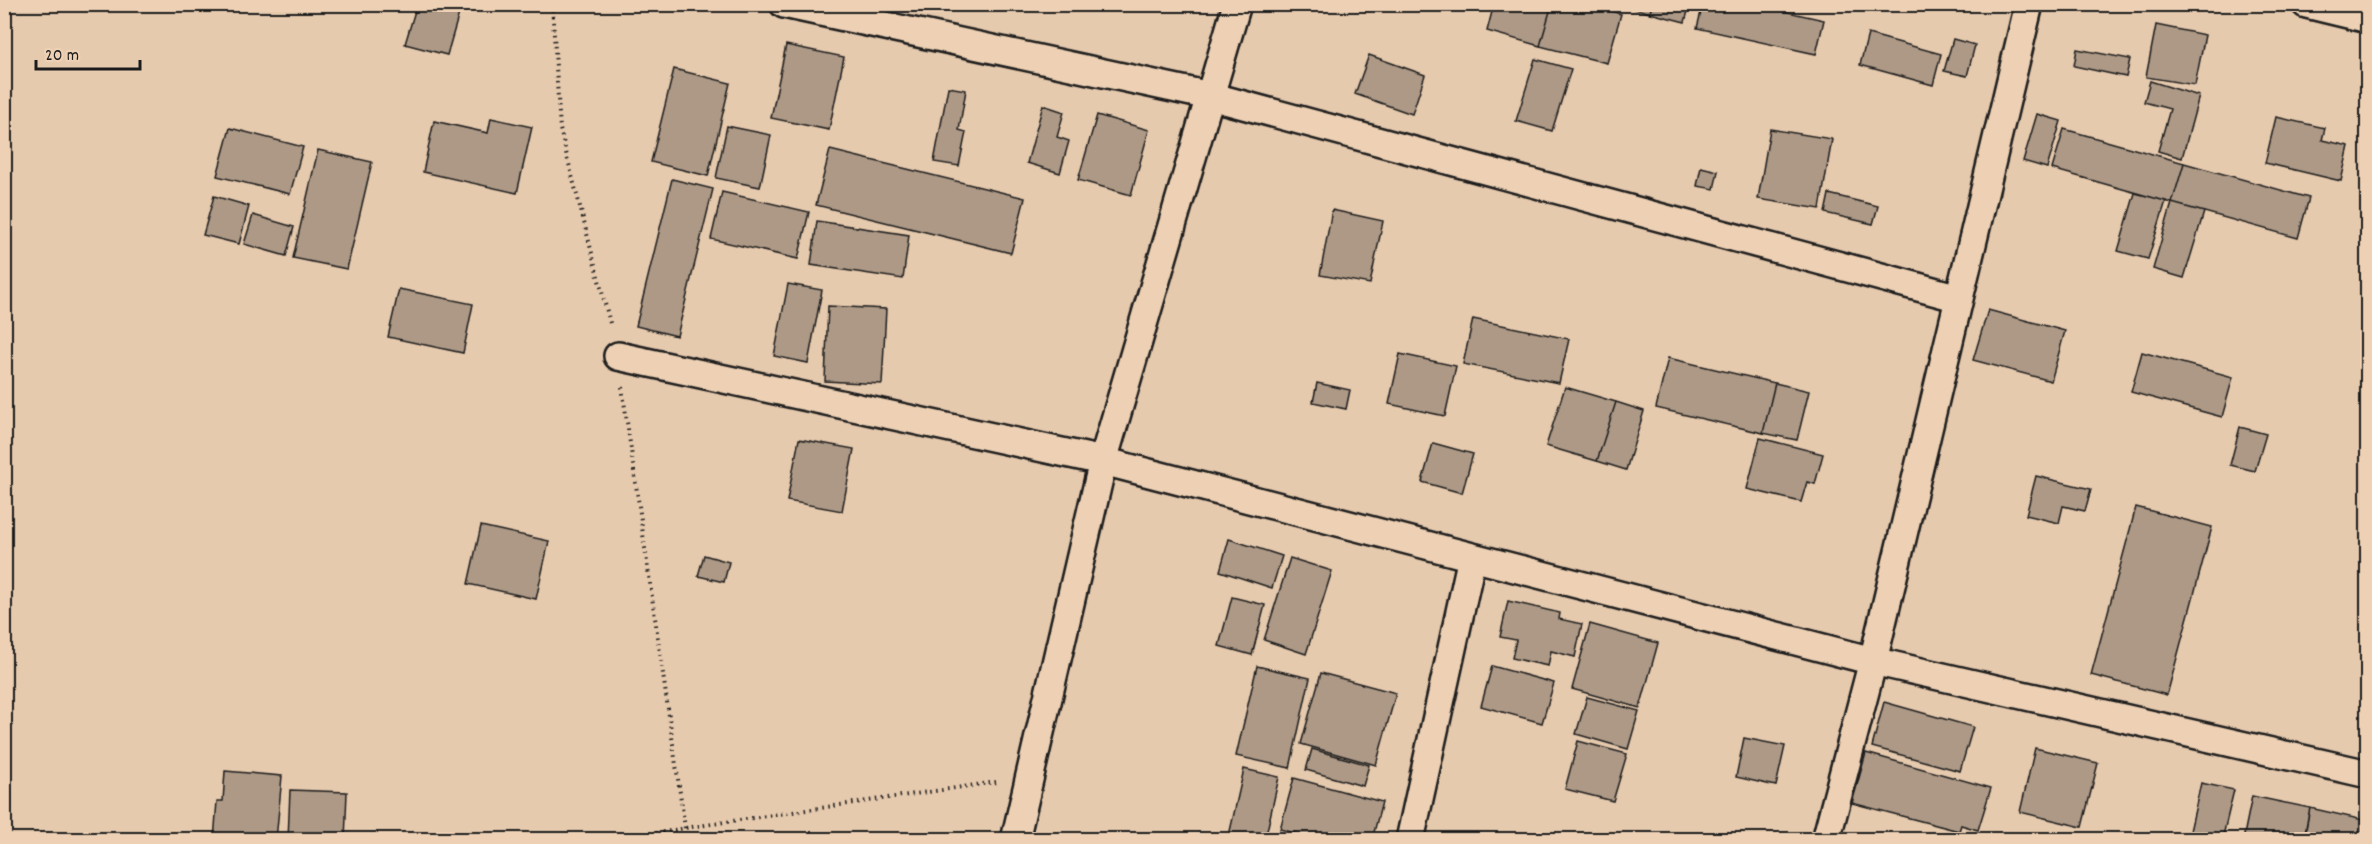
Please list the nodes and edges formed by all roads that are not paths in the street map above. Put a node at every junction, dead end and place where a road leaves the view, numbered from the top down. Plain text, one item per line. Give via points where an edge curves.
1 (784, 4) edge
2 (1237, 4) edge
3 (2029, 4) edge
4 (2307, 4) edge
5 (2367, 19) edge
6 (1210, 96) junction
7 (1959, 298) junction
8 (618, 356) road end
9 (1103, 461) junction
10 (1473, 556) junction
11 (1873, 660) junction
12 (2367, 774) edge
13 (1015, 840) edge
14 (1410, 840) edge
15 (1826, 840) edge

1 - 6 street
2 - 6 street
3 - 7 street
4 - 5 street
6 - 7 street
6 - 9 street
7 - 11 street
8 - 9 street
9 - 10 street
9 - 13 street
10 - 11 street
10 - 14 street
11 - 12 street
11 - 15 street

